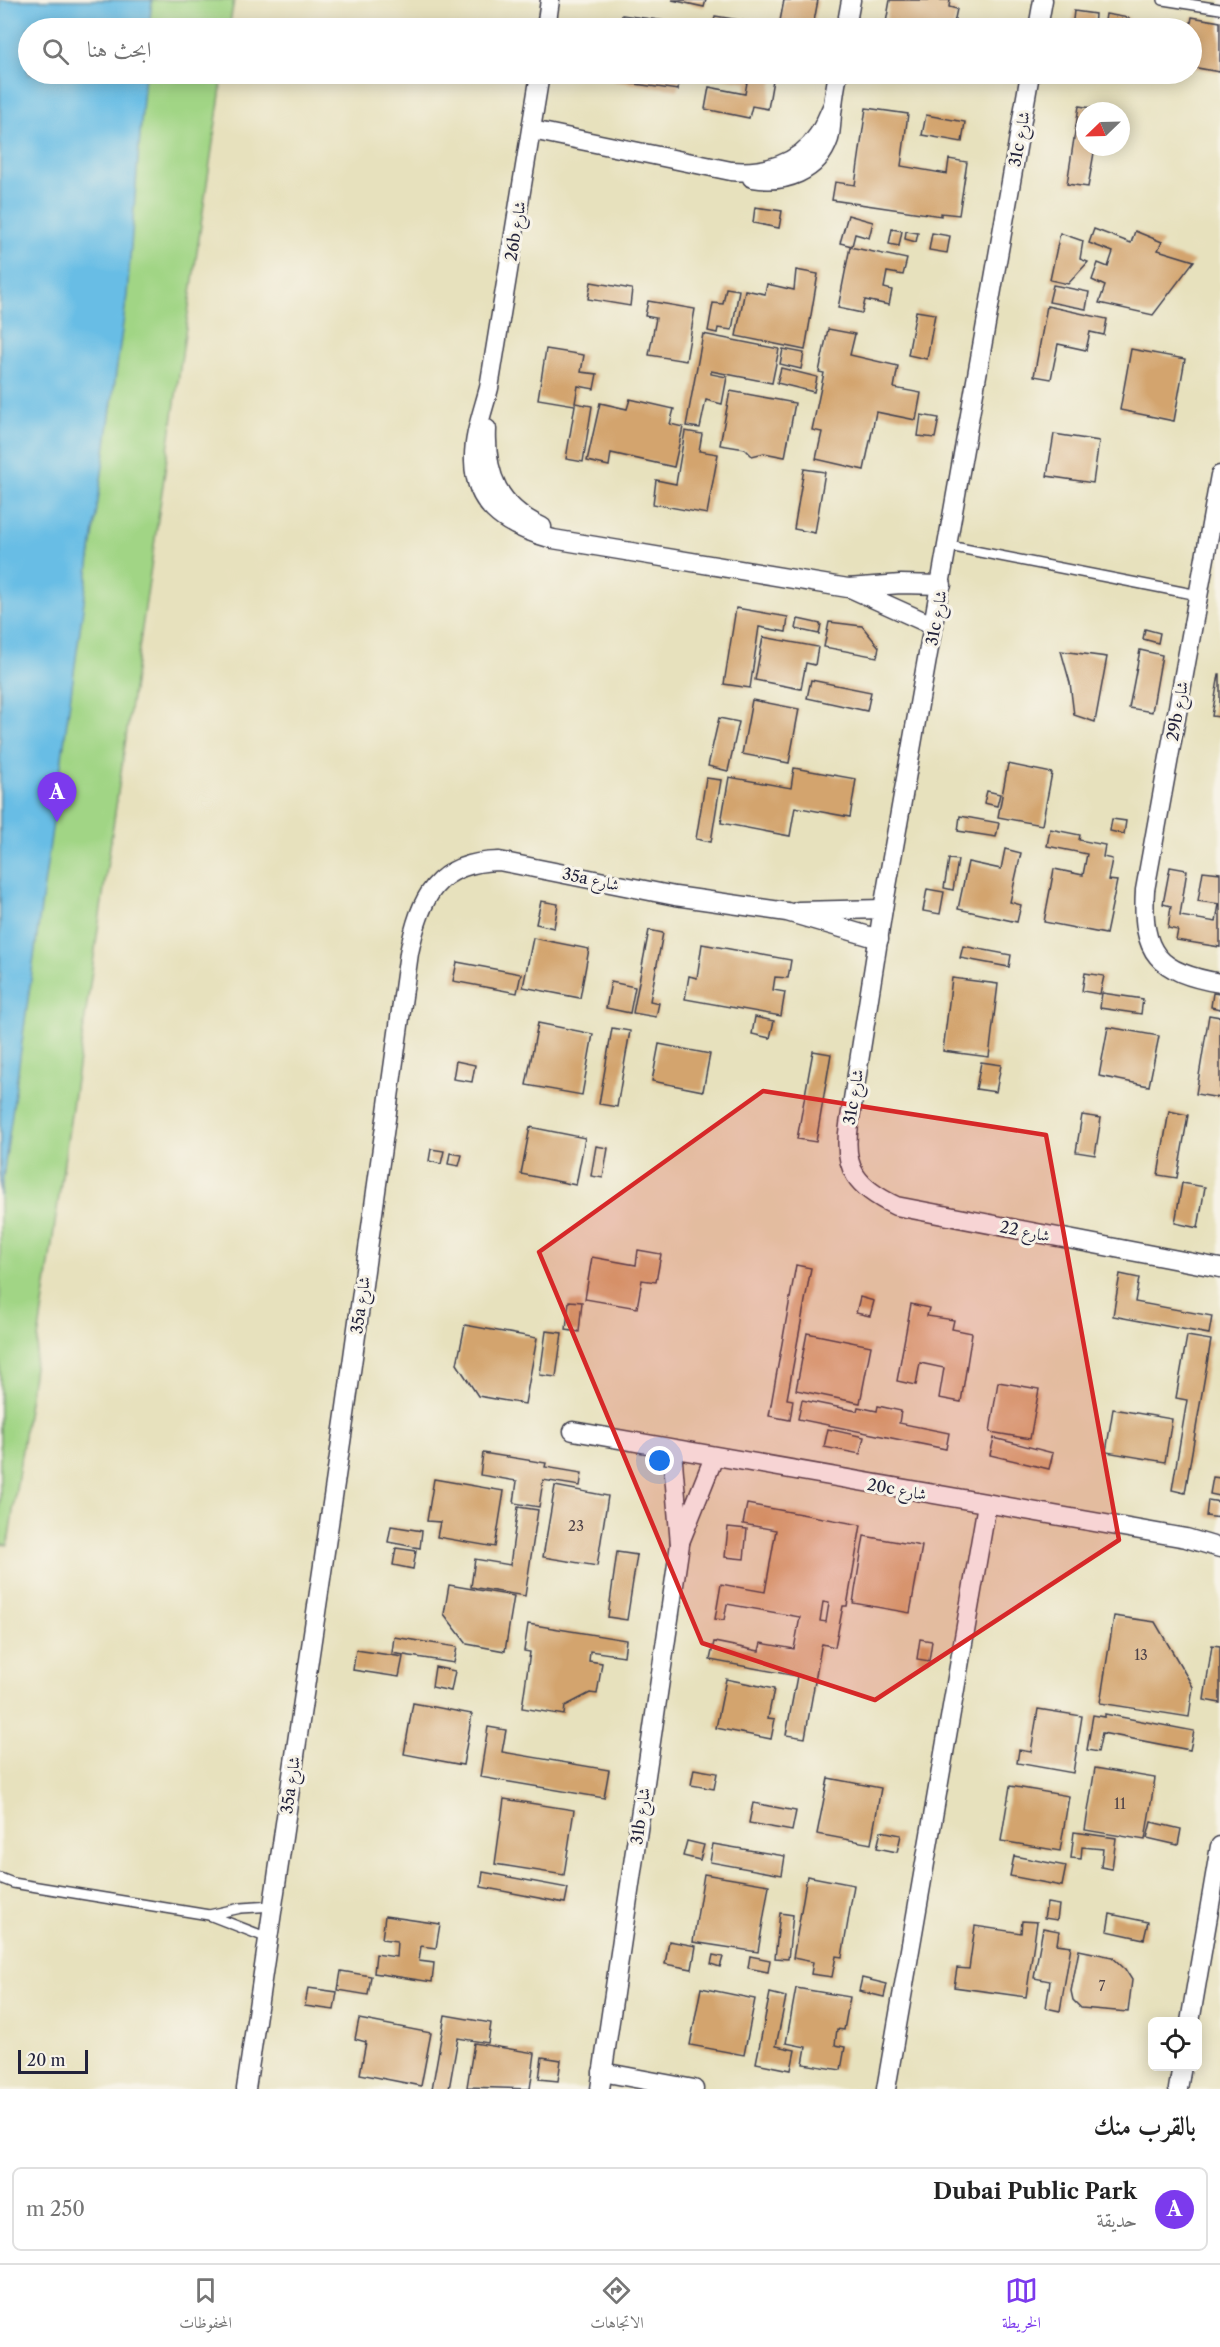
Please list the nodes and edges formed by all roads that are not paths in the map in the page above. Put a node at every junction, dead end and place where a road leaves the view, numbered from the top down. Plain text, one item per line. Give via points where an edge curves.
1 (550, 0) edge
2 (851, 0) edge
3 (1043, 0) edge
4 (1163, 0) edge
5 (1220, 9) edge
6 (547, 18) edge
7 (848, 18) edge
8 (1040, 18) edge
9 (539, 84) edge
10 (836, 84) edge
11 (1028, 84) edge
12 (532, 130) junction
13 (1220, 475) edge
14 (949, 546) junction
15 (942, 585) junction
16 (848, 588) junction
17 (1198, 595) junction
18 (934, 626) junction
19 (883, 909) junction
20 (787, 912) junction
21 (879, 939) junction
22 (1220, 983) edge
23 (849, 1163) joint
24 (1220, 1268) edge
25 (573, 1431) dead end
26 (672, 1450) junction
27 (714, 1457) junction
28 (987, 1504) junction
29 (680, 1544) junction
30 (1220, 1548) edge
31 (1220, 1846) edge
32 (0, 1878) edge
33 (13, 1883) junction
34 (0, 1886) edge
35 (273, 1906) junction
36 (209, 1915) junction
37 (268, 1938) junction
38 (1191, 2017) edge
39 (1181, 2071) edge
40 (601, 2080) edge
41 (246, 2089) edge
42 (694, 2089) edge
43 (886, 2089) edge
44 (1178, 2089) edge

1 - 6 street
2 - 7 street
3 - 8 street
4 - 5 lane
9 - 12 street, 26b شارع
10 - 12 street via 825,147 796,176 766,181
11 - 14 street, 31c شارع
12 - 16 street, 26b شارع via 474,461 478,485 492,510 512,525 534,534
13 - 17 street, 29b شارع
14 - 15 street, 31c شارع
14 - 17 lane
15 - 16 street, 26b شارع
15 - 18 street, 31c شارع
16 - 18 street, 26b شارع
17 - 22 street, 29b شارع via 1144,890 1144,909 1151,948 1161,960 1175,971
18 - 19 street, 31c شارع
19 - 20 street, 35a شارع
19 - 21 street, 31c شارع
20 - 21 street, 35a شارع
20 - 35 street, 35a شارع via 675,896 499,861 460,866 428,892 415,921 409,953
21 - 23 street, 31c شارع via 847,1138
23 - 24 street, شارع 22 via 873,1195 896,1206
25 - 26 street, 20c شارع
26 - 27 street, 20c شارع
26 - 29 street, 31b شارع
27 - 28 street, 20c شارع
27 - 29 street, 31b شارع
28 - 30 street, 20c شارع via 1186,1538
28 - 43 street
29 - 40 street, 31b شارع
31 - 38 street
32 - 33 lane
33 - 34 lane
33 - 36 lane
35 - 36 lane
35 - 37 street, 35a شارع
36 - 37 lane
37 - 41 street, 35a شارع
39 - 44 street
40 - 42 street

